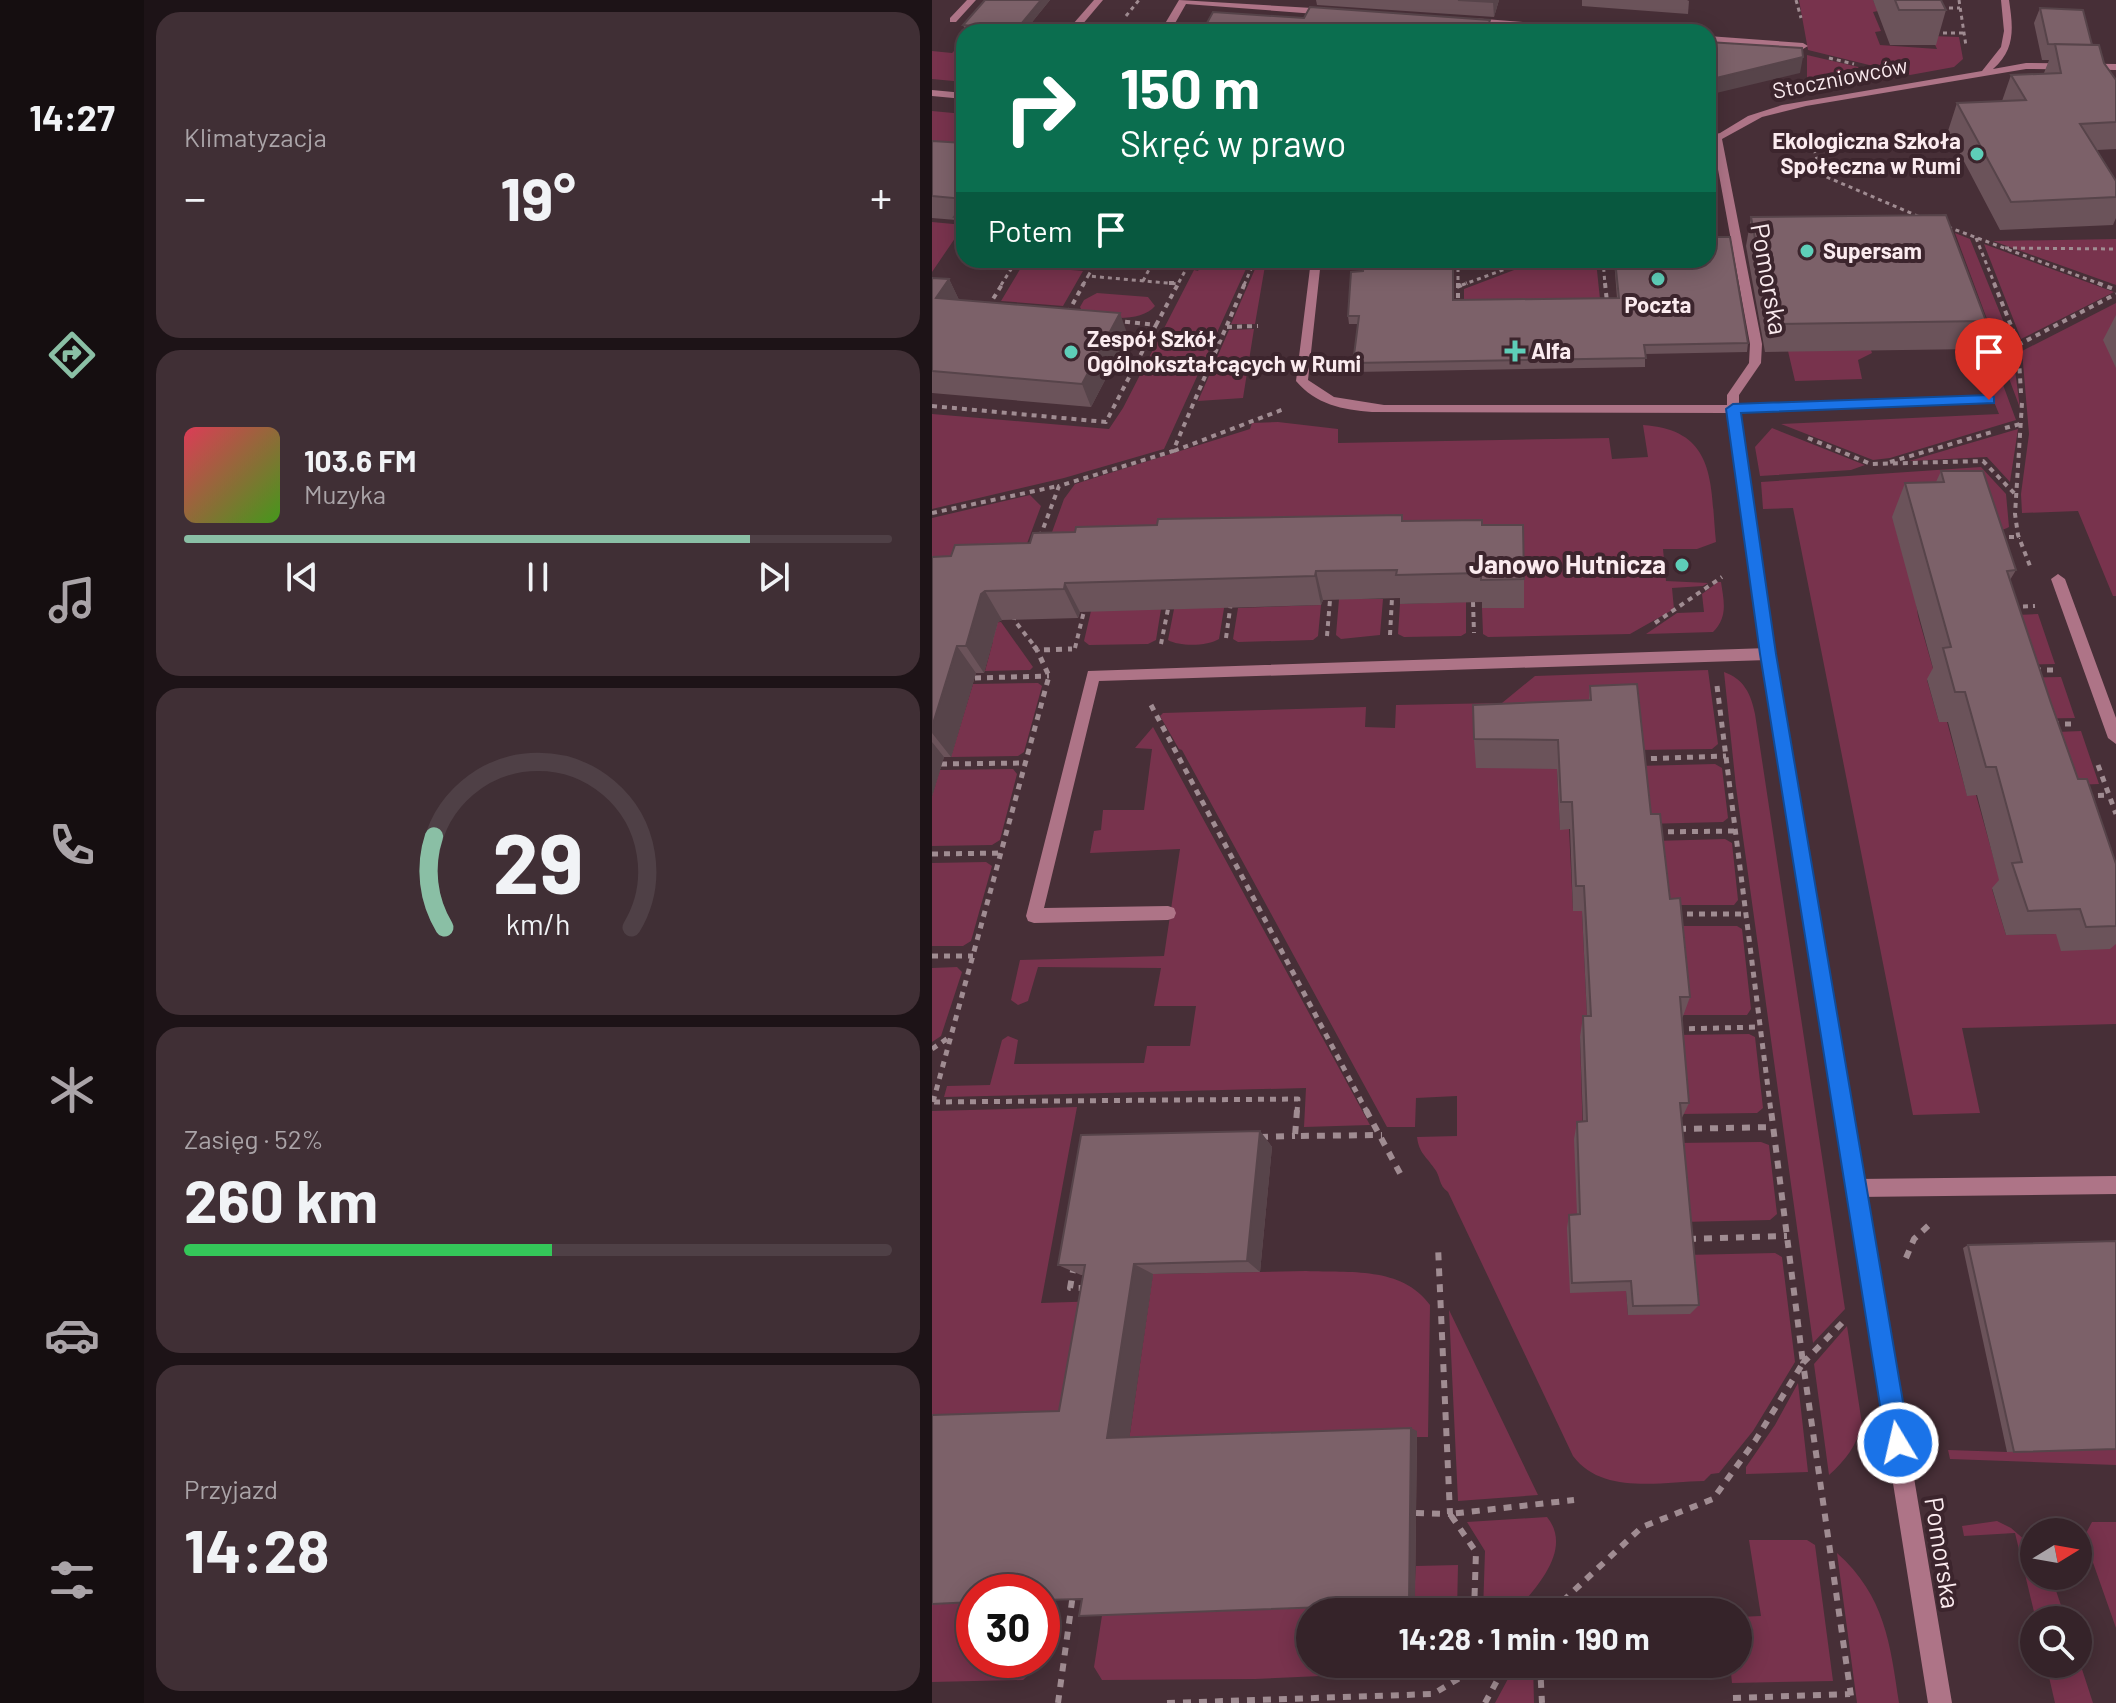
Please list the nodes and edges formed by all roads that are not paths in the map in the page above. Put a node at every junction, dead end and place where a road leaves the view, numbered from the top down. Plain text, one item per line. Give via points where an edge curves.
1 (972, 0) edge
2 (1099, 0) edge
3 (2005, 0) edge
4 (1183, 1) edge
5 (1344, 13) edge
6 (953, 20) dead end
7 (1455, 20) edge
8 (1078, 24) edge
9 (1170, 24) edge
10 (1490, 24) edge
11 (1716, 40) edge
12 (1803, 46) edge
13 (2116, 67) edge
14 (1985, 71) junction
15 (932, 93) edge
16 (956, 95) edge
17 (1716, 137) edge
18 (1716, 158) edge
19 (1315, 268) edge
20 (1989, 400) dead end
21 (1733, 409) junction
22 (2058, 579) dead end
23 (1768, 654) junction
24 (2116, 738) edge
25 (1168, 913) dead end
26 (2116, 1185) edge
27 (1857, 1188) junction
28 (1940, 1703) edge

1 - 6 street
2 - 8 street
3 - 14 street via 2008,47
4 - 5 street
4 - 9 street
7 - 10 street
11 - 12 street
13 - 14 street, Stoczniowców
14 - 17 street, Stoczniowców via 1772,110
15 - 16 street
18 - 21 street, Pomorska via 1756,344 1755,363 1733,395
19 - 21 street via 1302,381 1319,398 1347,407 1384,409
20 - 21 street
21 - 23 street, Pomorska
22 - 24 street
23 - 25 street via 1093,675 1034,916
23 - 27 street, Pomorska
26 - 27 street
27 - 28 street, Pomorska

